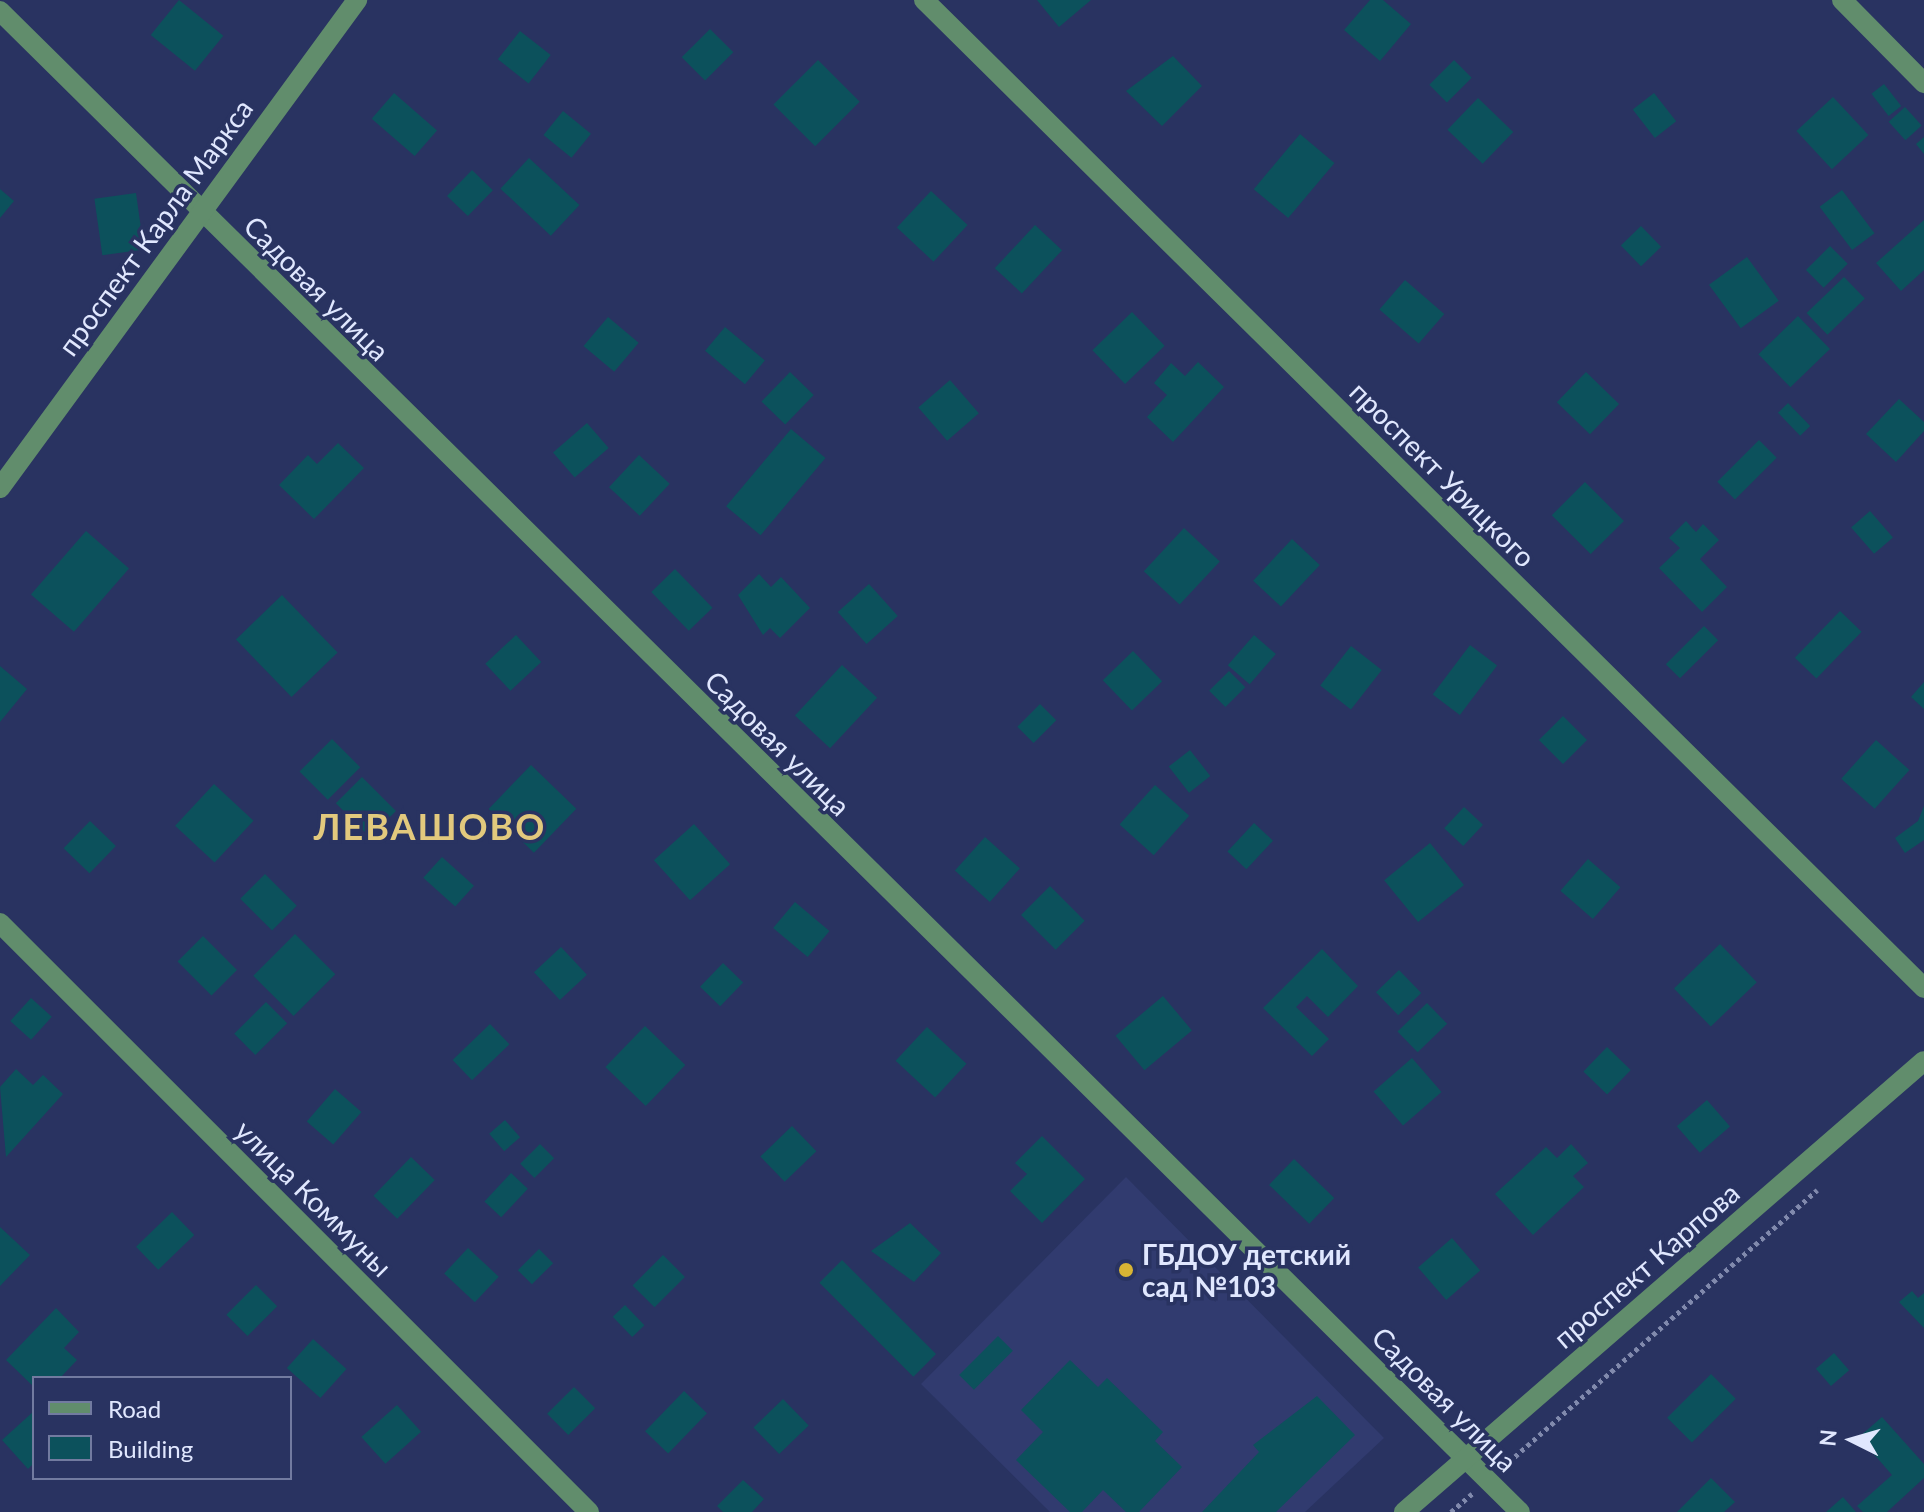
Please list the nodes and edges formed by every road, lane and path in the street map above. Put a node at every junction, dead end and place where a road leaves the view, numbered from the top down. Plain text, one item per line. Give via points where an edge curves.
1 (357, 0) edge
2 (924, 0) edge
3 (1842, 0) edge
4 (0, 11) edge
5 (1924, 83) edge
6 (199, 212) junction
7 (0, 488) edge
8 (0, 923) edge
9 (1924, 988) edge
10 (1924, 1061) edge
11 (1830, 1179) dead end
12 (1465, 1458) junction
13 (1488, 1480) junction
14 (589, 1512) edge
15 (1404, 1512) edge
16 (1451, 1512) edge
17 (1520, 1512) edge

1 - 6 street, проспект Карла Маркса
2 - 9 street, проспект Урицкого
3 - 5 street
4 - 6 street, Садовая улица
6 - 7 street, проспект Карла Маркса
6 - 12 street, Садовая улица
8 - 14 street, улица Коммуны
10 - 12 street, проспект Карпова
11 - 13 path
12 - 13 street, Садовая улица
12 - 15 street, проспект Карпова
13 - 16 path
13 - 17 street, Садовая улица

